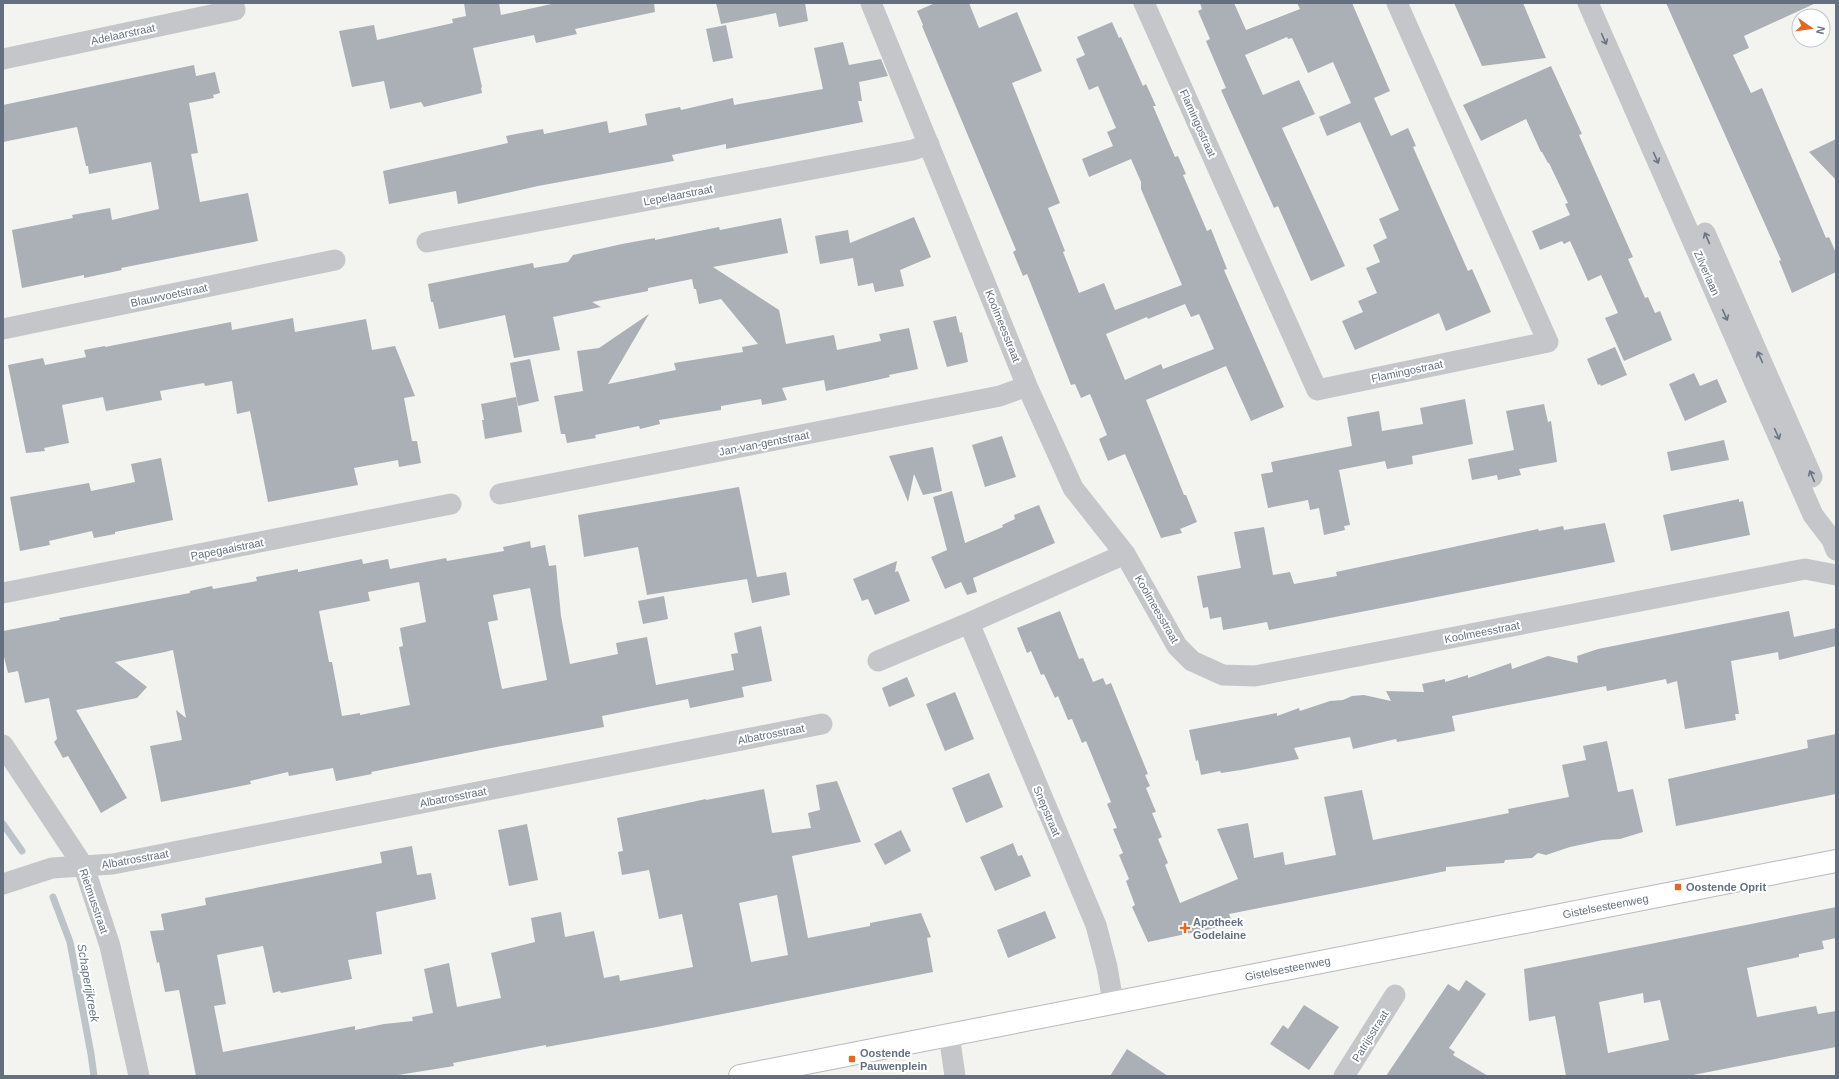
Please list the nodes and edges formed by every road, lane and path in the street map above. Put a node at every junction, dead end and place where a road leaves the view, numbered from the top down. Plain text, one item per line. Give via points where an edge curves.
1 (233, 3) edge
2 (872, 3) edge
3 (1144, 3) edge
4 (1397, 3) edge
5 (1588, 3) edge
6 (1604, 3) edge
7 (3, 59) edge
8 (929, 144) junction
9 (427, 242) dead end
10 (336, 260) dead end
11 (3, 329) edge
12 (1027, 386) junction
13 (500, 494) dead end
14 (451, 504) dead end
15 (1834, 545) edge
16 (1125, 554) junction
17 (1836, 575) edge
18 (3, 593) edge
19 (969, 623) junction
20 (878, 660) dead end
21 (822, 724) dead end
22 (3, 745) edge
23 (1836, 861) edge
24 (84, 867) junction
25 (3, 884) edge
26 (1395, 995) dead end
27 (1113, 1002) junction
28 (949, 1035) junction
29 (139, 1076) edge
30 (740, 1076) edge
31 (955, 1076) edge
32 (1344, 1076) edge

1 - 7 street, Adelaarstraat via 235,10
2 - 8 street, Koolmeesstraat
3 - 4 street, Flamingostraat via 1317,390 1548,342
5 -> 15 street, Zilverlaan via 1813,515
15 -> 6 street, Zilverlaan via 1826,510
8 - 9 street, Lepelaarstraat via 913,150
8 - 12 street, Koolmeesstraat
10 - 11 street, Blauwvoetstraat
12 - 13 street, Jan-van-gentstraat via 1000,396
12 - 16 street, Koolmeesstraat via 1073,488
14 - 18 street, Papegaaistraat
16 - 17 street, Koolmeesstraat via 1177,646 1192,661 1223,675 1255,676 1806,569
16 - 19 street
19 - 20 street
19 - 27 street, Snepstraat via 1096,925
21 - 24 street, Albatrosstraat via 114,864
22 - 24 street, Rietmusstraat
23 - 27 main road, Gistelsesteenweg
24 - 25 street, Albatrosstraat via 52,868
24 - 29 street, Rietmusstraat via 110,946
26 - 32 street, Patrijsstraat
27 - 28 main road, Gistelsesteenweg
28 - 30 main road, Gistelsesteenweg
28 - 31 street

